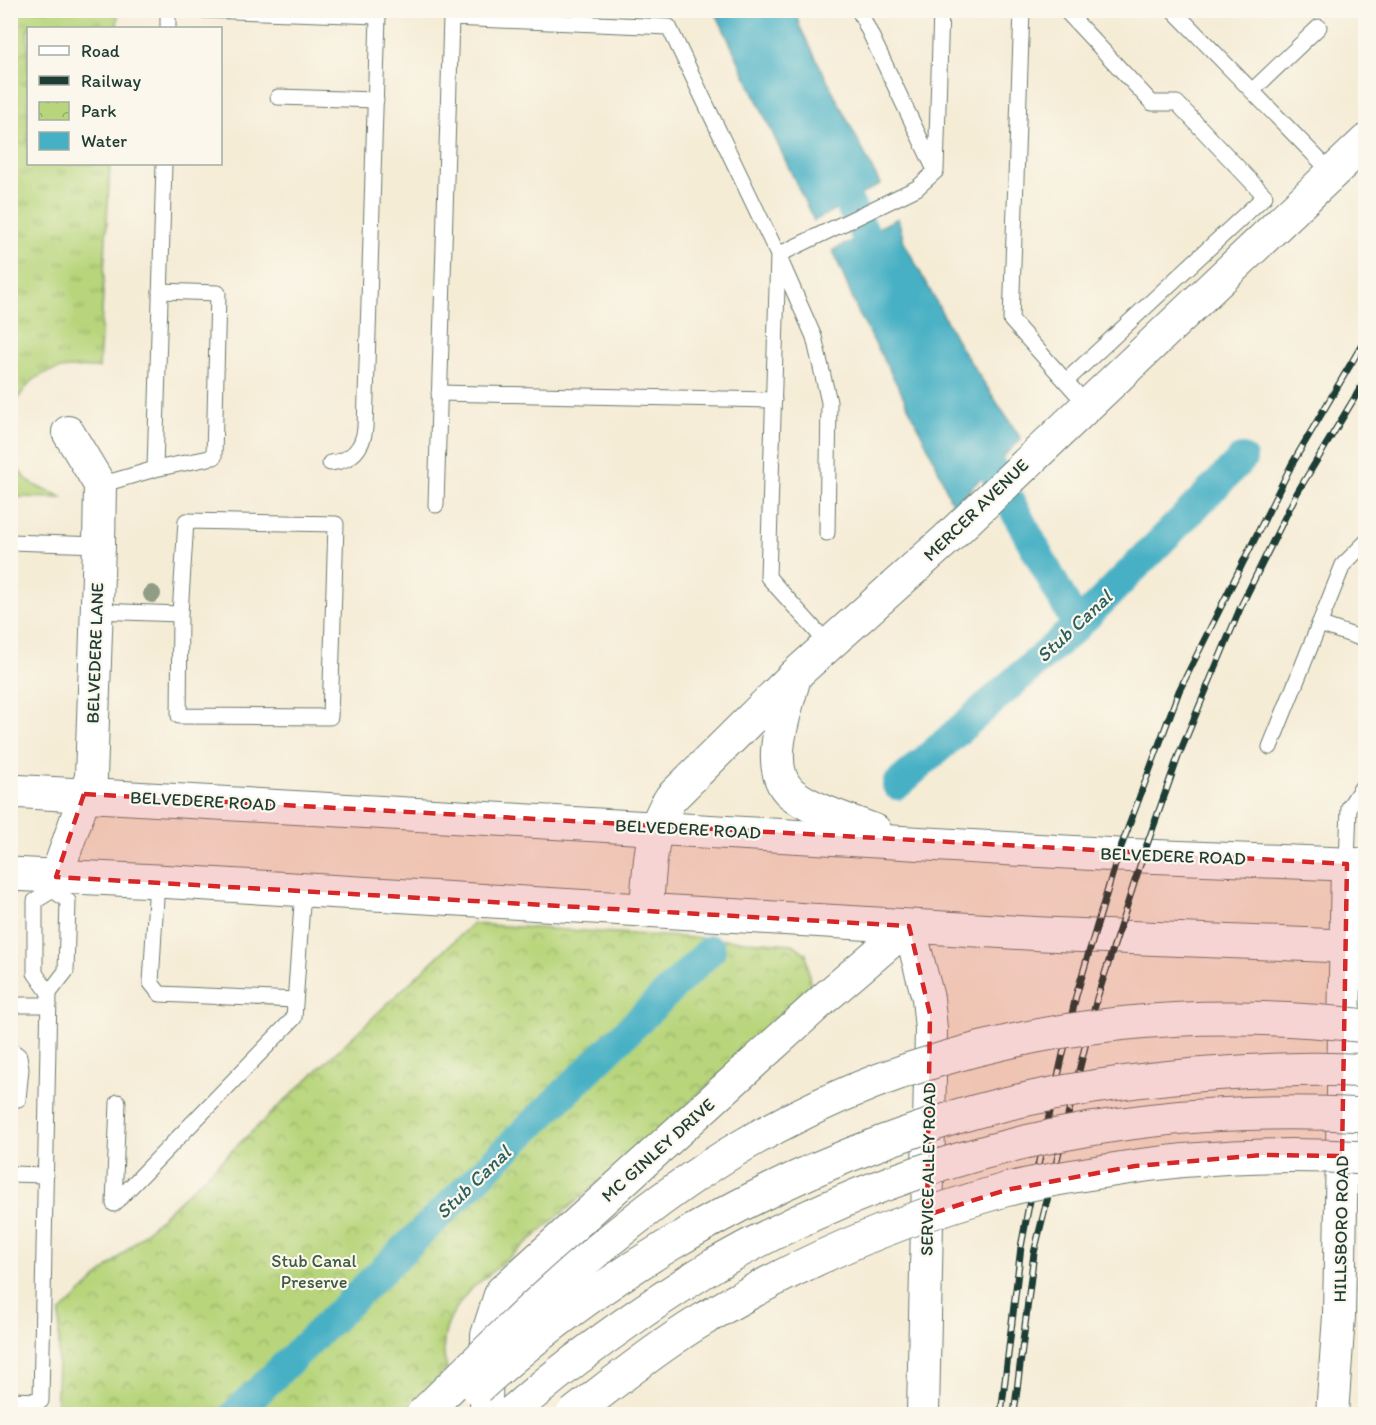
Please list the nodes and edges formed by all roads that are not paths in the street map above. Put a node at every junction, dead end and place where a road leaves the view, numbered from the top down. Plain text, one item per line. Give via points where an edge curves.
1 (168, 10) edge
2 (202, 10) edge
3 (859, 10) edge
4 (941, 10) edge
5 (1022, 10) edge
6 (1065, 10) edge
7 (1173, 10) edge
8 (168, 27) edge
9 (1319, 27) dead end
10 (1252, 91) junction
11 (278, 97) dead end
12 (376, 100) junction
13 (1365, 141) edge
14 (164, 165) edge
15 (936, 171) junction
16 (1332, 173) junction
17 (778, 255) junction
18 (160, 291) junction
19 (1066, 381) junction
20 (439, 393) junction
21 (774, 400) junction
22 (1087, 405) junction
23 (68, 432) dead end
24 (330, 463) dead end
25 (155, 469) junction
26 (100, 485) junction
27 (436, 505) dead end
28 (827, 533) dead end
29 (10, 542) edge
30 (1365, 542) edge
31 (99, 545) junction
32 (96, 611) junction
33 (180, 614) junction
34 (1319, 624) junction
35 (1365, 640) edge
36 (828, 645) junction
37 (795, 675) junction
38 (1270, 747) dead end
39 (1365, 781) edge
40 (10, 791) edge
41 (84, 794) junction
42 (656, 827) junction
43 (899, 841) junction
44 (1356, 864) edge
45 (10, 874) edge
46 (157, 881) junction
47 (54, 884) junction
48 (303, 890) junction
49 (646, 911) junction
50 (909, 926) junction
51 (1356, 947) edge
52 (49, 999) junction
53 (295, 1000) junction
54 (10, 1005) edge
55 (1365, 1026) edge
56 (10, 1049) edge
57 (1365, 1071) edge
58 (10, 1100) edge
59 (118, 1102) dead end
60 (1365, 1115) edge
61 (1365, 1158) edge
62 (10, 1173) edge
63 (46, 1175) junction
64 (1353, 1248) edge
65 (10, 1400) edge
66 (423, 1414) edge
67 (449, 1414) edge
68 (486, 1414) edge
69 (510, 1414) edge
70 (573, 1414) edge
71 (923, 1414) edge
72 (1332, 1414) edge

1 - 8 lane
2 - 12 lane via 378,16
3 - 15 lane
4 - 15 lane
5 - 19 lane via 1011,320
6 - 19 lane via 1152,103 1177,103 1265,196
7 - 10 lane
9 - 10 lane
10 - 16 lane
11 - 12 lane
12 - 24 lane via 364,439 351,457
13 - 16 main road, MERCER AVENUE
14 - 18 lane
15 - 17 lane via 917,188
16 - 22 main road, MERCER AVENUE
17 - 20 lane via 669,27 451,18
17 - 21 lane
17 - 28 lane via 814,337 829,402
18 - 25 lane
18 - 25 lane via 218,293 218,316 214,457
19 - 22 lane
20 - 21 lane
20 - 27 lane
21 - 36 lane via 768,577
22 - 36 main road, MERCER AVENUE via 948,539
23 - 26 street
25 - 26 lane
26 - 31 street, BELVEDERE LANE
29 - 31 lane
30 - 34 lane via 1342,565
31 - 32 street, BELVEDERE LANE
32 - 33 lane
32 - 41 street, BELVEDERE LANE via 91,777
33 - 33 lane via 179,716 330,717 336,524 186,521
34 - 35 lane
34 - 38 lane
36 - 37 main road, MERCER AVENUE
37 - 42 main road, MERCER AVENUE via 671,798
37 - 43 main road via 777,752 784,784 808,804
39 - 44 lane via 1349,807
40 - 41 main road, BELVEDERE ROAD
41 - 42 main road, BELVEDERE ROAD
41 - 47 street, BELVEDERE LANE
42 - 43 main road, BELVEDERE ROAD
42 - 49 main road, MERCER AVENUE
43 - 44 main road, BELVEDERE ROAD
44 - 51 street, HILLSBORO ROAD
45 - 47 main road
46 - 47 main road
46 - 48 main road
46 - 53 lane via 151,983 160,994
47 - 52 lane via 68,901 66,971
47 - 52 lane via 35,901 35,973
48 - 49 main road
48 - 53 lane
49 - 50 main road
50 - 51 main road
50 - 68 street, MC GINLEY DRIVE via 501,1292 487,1335
50 - 71 street, SERVICE ALLEY ROAD via 928,998 931,1029
51 - 64 street, HILLSBORO ROAD
52 - 54 lane
52 - 63 lane
53 - 59 lane via 294,1018 114,1204
55 - 66 main road, bridge via 1212,1017 1094,1026 979,1048 862,1088 798,1116 683,1184 561,1281
56 - 58 lane via 19,1056 21,1069 18,1099
57 - 67 main road, bridge via 1227,1073 1100,1085 982,1110 916,1130 764,1193 665,1248 550,1326
60 - 69 main road, bridge via 1276,1112 1108,1125 1001,1147 901,1177 807,1216 714,1265 623,1324
61 - 70 main road, bridge via 1263,1155 1136,1166 1006,1190 938,1211 858,1241 752,1291 692,1326
62 - 63 lane
63 - 65 lane via 41,1401
64 - 72 street, HILLSBORO ROAD via 1339,1327

